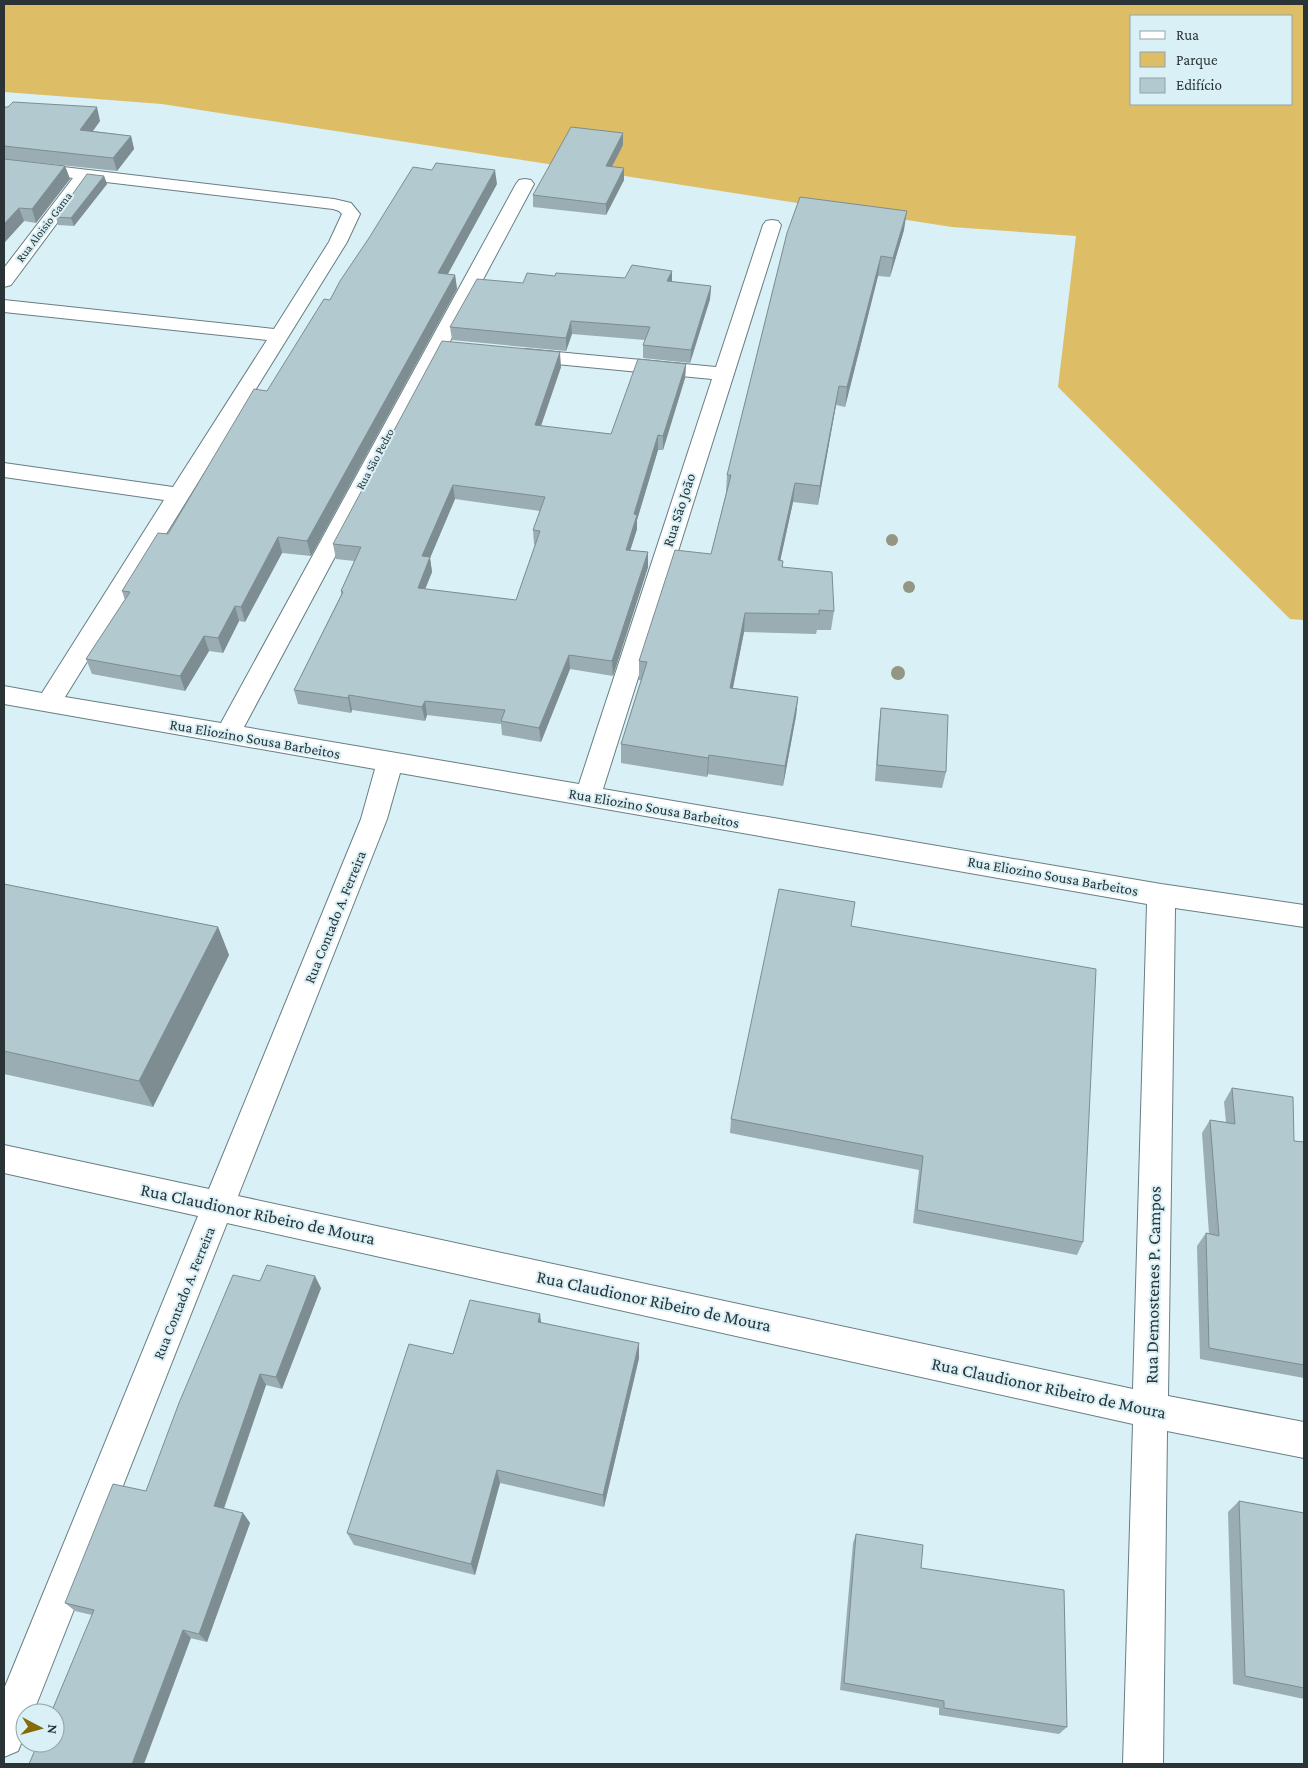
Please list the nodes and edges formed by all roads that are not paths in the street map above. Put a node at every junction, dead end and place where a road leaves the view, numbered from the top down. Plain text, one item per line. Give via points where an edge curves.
1 (4, 164) edge
2 (85, 174) junction
3 (525, 184) dead end
4 (772, 225) dead end
5 (4, 281) edge
6 (4, 306) edge
7 (279, 335) junction
8 (504, 353) edge
9 (722, 374) junction
10 (4, 470) edge
11 (179, 495) junction
12 (4, 695) edge
13 (48, 701) junction
14 (227, 735) junction
15 (390, 762) junction
16 (588, 796) junction
17 (1161, 895) junction
18 (1304, 916) edge
19 (4, 1159) edge
20 (219, 1206) junction
21 (1150, 1410) junction
22 (1304, 1440) edge
23 (4, 1738) edge
24 (1143, 1764) edge

1 - 2 street
2 - 5 street, Rua Aloisio Gama
2 - 7 street via 345,207 351,214 338,242
3 - 14 street, Rua São Pedro via 446,348
4 - 9 street, Rua São João
6 - 7 street
7 - 11 street
8 - 9 street
9 - 16 street, Rua São João
10 - 11 street
11 - 13 street
12 - 13 street, Rua Eliozino Sousa Barbeitos
13 - 14 street, Rua Eliozino Sousa Barbeitos
14 - 15 street, Rua Eliozino Sousa Barbeitos
15 - 16 street, Rua Eliozino Sousa Barbeitos
15 - 20 street, Rua Contado A. Ferreira via 374,819
16 - 17 street, Rua Eliozino Sousa Barbeitos
17 - 18 street, Rua Eliozino Sousa Barbeitos
17 - 21 street, Rua Demostenes P. Campos
19 - 20 street, Rua Claudionor Ribeiro de Moura
20 - 21 street, Rua Claudionor Ribeiro de Moura
20 - 23 street, Rua Contado A. Ferreira
21 - 22 street, Rua Claudionor Ribeiro de Moura
21 - 24 street, Rua Demostenes P. Campos

